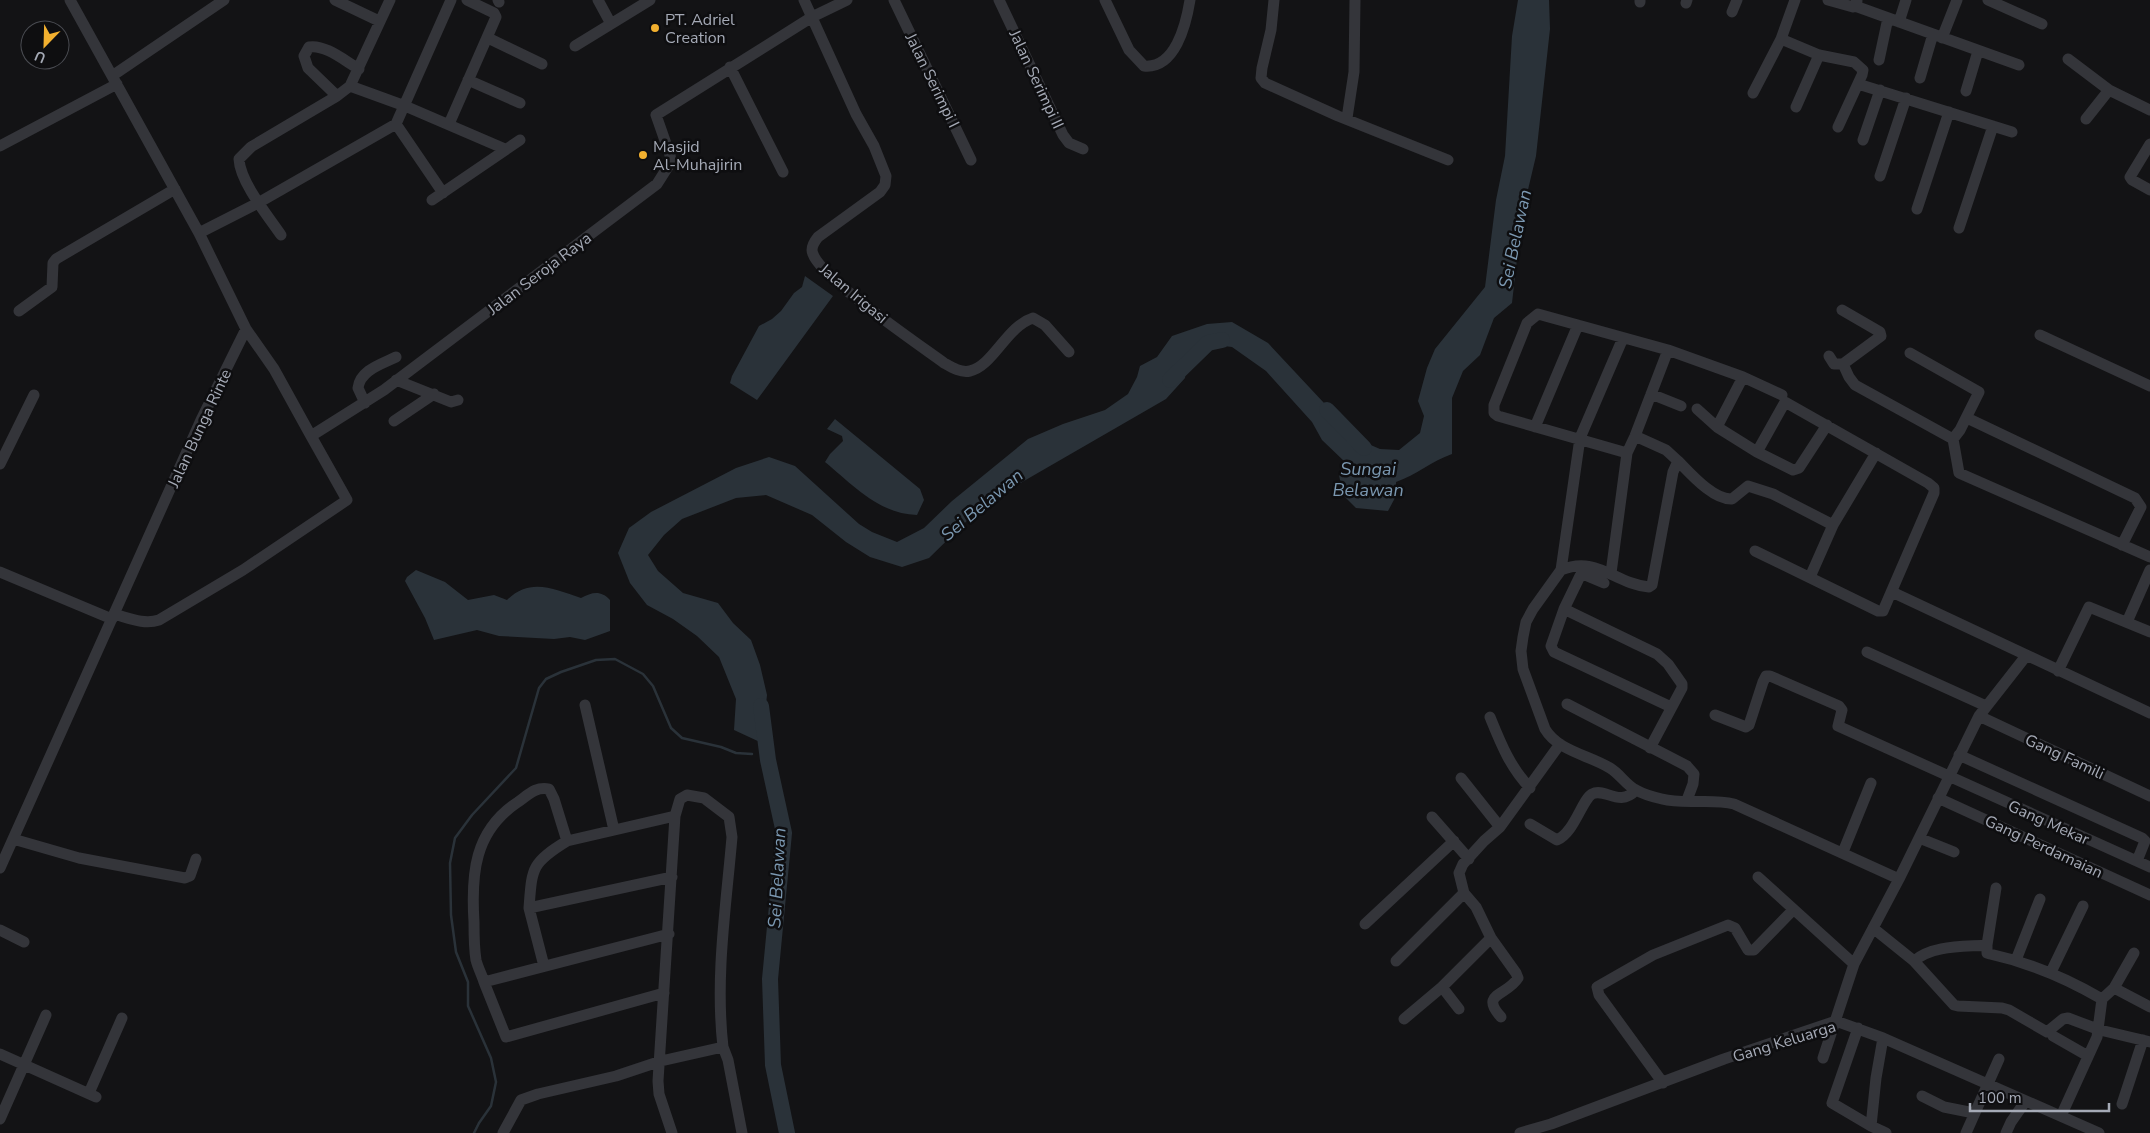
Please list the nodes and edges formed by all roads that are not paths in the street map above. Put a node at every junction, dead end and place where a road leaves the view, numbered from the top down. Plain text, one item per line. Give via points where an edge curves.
1 (71, 0) edge
2 (224, 0) edge
3 (335, 0) edge
4 (390, 0) edge
5 (451, 0) edge
6 (467, 0) edge
7 (598, 0) edge
8 (650, 0) edge
9 (804, 0) edge
10 (847, 0) edge
11 (894, 0) edge
12 (999, 0) edge
13 (1105, 0) edge
14 (1190, 0) edge
15 (1274, 0) edge
16 (1355, 0) edge
17 (1737, 0) edge
18 (1795, 0) edge
19 (1828, 0) edge
20 (1906, 0) edge
21 (1957, 0) edge
22 (1988, 0) edge
23 (1856, 3) edge
24 (1732, 12) dead end
25 (812, 17) junction
26 (1894, 20) junction
27 (379, 21) junction
28 (611, 24) junction
29 (2042, 24) dead end
30 (1937, 36) junction
31 (488, 38) junction
32 (1781, 39) junction
33 (575, 46) dead end
34 (1978, 51) junction
35 (1819, 55) junction
36 (1879, 60) dead end
37 (2068, 60) dead end
38 (542, 64) dead end
39 (2019, 65) dead end
40 (730, 67) junction
41 (359, 69) junction
42 (1920, 78) dead end
43 (115, 80) junction
44 (468, 80) junction
45 (1858, 84) junction
46 (350, 86) junction
47 (1880, 90) junction
48 (2109, 90) junction
49 (1966, 91) dead end
50 (1753, 93) dead end
51 (337, 96) junction
52 (1906, 98) junction
53 (520, 103) dead end
54 (405, 106) junction
55 (1796, 107) dead end
56 (2150, 110) edge
57 (1949, 112) junction
58 (1347, 118) junction
59 (2086, 119) dead end
60 (396, 124) junction
61 (449, 124) junction
62 (1993, 126) junction
63 (1838, 127) dead end
64 (2012, 132) dead end
65 (520, 140) dead end
66 (1863, 140) dead end
67 (2150, 144) edge
68 (0, 146) edge
69 (505, 149) junction
70 (1083, 149) dead end
71 (971, 160) dead end
72 (1448, 160) dead end
73 (783, 172) dead end
74 (1880, 176) dead end
75 (175, 189) junction
76 (2150, 190) edge
77 (443, 193) junction
78 (432, 200) dead end
79 (258, 203) junction
80 (1917, 209) dead end
81 (1959, 228) dead end
82 (199, 233) junction
83 (281, 235) dead end
84 (1842, 310) dead end
85 (19, 311) dead end
86 (1578, 325) junction
87 (246, 329) junction
88 (2040, 335) dead end
89 (1623, 338) junction
90 (1668, 350) junction
91 (1069, 352) dead end
92 (1910, 354) dead end
93 (1829, 356) dead end
94 (396, 357) dead end
95 (1846, 370) junction
96 (1743, 377) junction
97 (396, 380) junction
98 (2150, 386) edge
99 (434, 394) junction
100 (1651, 394) junction
101 (34, 395) dead end
102 (1782, 395) dead end
103 (458, 400) dead end
104 (365, 403) junction
105 (1681, 406) dead end
106 (1697, 409) dead end
107 (1967, 418) junction
108 (394, 421) dead end
109 (1827, 425) junction
110 (1717, 427) junction
111 (1535, 428) junction
112 (311, 436) junction
113 (1635, 436) junction
114 (1580, 438) junction
115 (1953, 439) junction
116 (1757, 452) junction
117 (1627, 453) junction
118 (1876, 453) junction
119 (1678, 461) junction
120 (0, 464) edge
121 (1833, 525) junction
122 (2122, 546) junction
123 (1755, 551) dead end
124 (2150, 557) edge
125 (1561, 570) junction
126 (2150, 570) edge
127 (0, 572) edge
128 (1611, 574) junction
129 (1810, 577) junction
130 (1604, 583) dead end
131 (1892, 592) junction
132 (1564, 609) junction
133 (113, 616) junction
134 (2127, 622) junction
135 (2150, 632) edge
136 (1867, 652) dead end
137 (2026, 656) junction
138 (2058, 670) junction
139 (1567, 704) dead end
140 (586, 705) dead end
141 (1671, 707) junction
142 (1983, 711) junction
143 (2150, 713) edge
144 (1716, 715) dead end
145 (1490, 717) dead end
146 (1560, 744) junction
147 (1650, 748) junction
148 (1959, 755) junction
149 (1948, 777) junction
150 (1461, 778) dead end
151 (1870, 783) dead end
152 (1530, 788) junction
153 (1636, 790) junction
154 (2150, 796) edge
155 (1938, 798) junction
156 (1687, 800) junction
157 (675, 816) junction
158 (1432, 817) dead end
159 (1530, 824) dead end
160 (1500, 827) junction
161 (614, 830) junction
162 (1920, 838) junction
163 (13, 839) junction
164 (566, 841) junction
165 (1454, 841) junction
166 (1843, 852) junction
167 (1954, 852) dead end
168 (1468, 858) junction
169 (196, 859) dead end
170 (2137, 861) junction
171 (2150, 867) edge
172 (0, 868) edge
173 (672, 877) junction
174 (1758, 877) dead end
175 (1899, 879) junction
176 (1996, 888) dead end
177 (1464, 894) junction
178 (2150, 895) edge
179 (2040, 899) dead end
180 (2083, 906) dead end
181 (528, 908) junction
182 (1792, 910) junction
183 (1366, 924) dead end
184 (1873, 928) junction
185 (0, 930) edge
186 (669, 934) junction
187 (1491, 938) junction
188 (24, 942) dead end
189 (1987, 945) junction
190 (2134, 953) dead end
191 (2016, 960) junction
192 (1396, 961) dead end
193 (1914, 961) junction
194 (1854, 964) junction
195 (544, 966) junction
196 (2051, 972) junction
197 (484, 982) junction
198 (1442, 987) junction
199 (2114, 988) junction
200 (664, 993) junction
201 (2102, 1000) junction
202 (2150, 1007) edge
203 (1459, 1009) dead end
204 (46, 1015) dead end
205 (1501, 1017) dead end
206 (122, 1018) dead end
207 (1404, 1019) dead end
208 (1836, 1021) junction
209 (1858, 1028) junction
210 (2100, 1030) junction
211 (2053, 1036) dead end
212 (1883, 1038) junction
213 (2147, 1041) edge
214 (723, 1047) junction
215 (0, 1054) edge
216 (2088, 1056) junction
217 (1823, 1058) dead end
218 (1999, 1059) dead end
219 (661, 1061) junction
220 (25, 1065) junction
221 (1663, 1083) junction
222 (1989, 1084) junction
223 (1922, 1096) dead end
224 (2025, 1102) junction
225 (2122, 1104) dead end
226 (1974, 1113) junction
227 (2061, 1116) junction
228 (0, 1119) edge
229 (1871, 1126) junction
230 (503, 1133) edge
231 (672, 1133) edge
232 (742, 1133) edge
233 (1520, 1133) edge
234 (1886, 1133) edge
235 (1966, 1133) edge
236 (2006, 1133) edge
237 (2099, 1133) edge

1 - 43 street
2 - 43 street
3 - 27 street
4 - 27 street
5 - 54 street
6 - 31 street via 496,15
7 - 28 street
8 - 28 street
9 - 25 street, Jalan Irigasi
10 - 25 street, Jalan Seroja Raya
11 - 71 street, Jalan Serimpi I
12 - 70 street, Jalan Serimpi II via 1063,135 1068,143
13 - 14 street via 1129,50 1144,66 1153,67 1173,51
15 - 58 street via 1261,78 1270,86
16 - 58 street via 1354,72
17 - 24 street
18 - 32 street
19 - 23 street
20 - 26 street
21 - 30 street
22 - 29 street
23 - 26 street
25 - 40 street, Jalan Seroja Raya
25 - 91 street, Jalan Irigasi via 886,176 880,192 818,237 812,253 818,264 838,284 956,370 970,371 983,363 1023,322 1033,318 1045,325
26 - 30 street
26 - 36 street
27 - 41 street
28 - 33 street
30 - 34 street
30 - 42 street
31 - 38 street
31 - 44 street
32 - 35 street
32 - 50 street
34 - 39 street
34 - 49 street
35 - 45 street via 1859,65 1863,70
35 - 55 street
37 - 48 street
40 - 73 street
40 - 97 street, Jalan Seroja Raya via 656,115 671,162 657,184
41 - 46 street
41 - 51 street via 329,52 309,46 304,56 308,68
43 - 68 street
43 - 75 street
44 - 53 street
44 - 61 street
45 - 47 street
45 - 63 street
46 - 51 street
46 - 54 street
47 - 52 street
47 - 66 street
48 - 56 street
48 - 59 street
51 - 79 street via 251,147 239,159
52 - 57 street
52 - 74 street
54 - 60 street
54 - 61 street
57 - 62 street
57 - 80 street
58 - 72 street
60 - 77 street
60 - 79 street
61 - 69 street
62 - 64 street
62 - 81 street
65 - 69 street
67 - 76 street via 2130,177
69 - 77 street
75 - 82 street
75 - 85 street via 56,259 52,287
77 - 78 street
79 - 82 street
79 - 83 street
82 - 87 street
84 - 95 street via 1880,332 1881,336
86 - 89 street
86 - 111 street
86 - 111 street via 1538,314 1527,323 1494,409 1498,416
87 - 112 street via 274,369
87 - 133 street, Jalan Bunga Rinte via 201,420
88 - 98 street
89 - 90 street
89 - 114 street
90 - 96 street
90 - 100 street
92 - 107 street via 1977,389 1978,396
93 - 95 street via 1834,364
94 - 104 street via 371,369 361,378 358,388
95 - 115 street via 1856,385
96 - 102 street
96 - 110 street
97 - 99 street
97 - 104 street, Jalan Seroja Raya
99 - 103 street via 451,402
99 - 108 street
100 - 105 street
100 - 113 street
101 - 120 street
104 - 112 street, Jalan Seroja Raya
106 - 110 street
107 - 115 street
107 - 122 street via 2135,498 2141,507
109 - 116 street via 1799,468 1793,470
109 - 116 street via 1785,402
109 - 118 street
110 - 116 street
111 - 114 street
112 - 133 street via 347,500 242,570 159,620 151,623
113 - 117 street
113 - 119 street via 1666,450
114 - 117 street
114 - 125 street
115 - 122 street via 1961,474
117 - 128 street
118 - 121 street
118 - 131 street via 1934,488
119 - 121 street via 1702,485 1722,498 1732,499 1748,486 1773,494
119 - 128 street via 1673,472 1652,585 1638,586
121 - 129 street
122 - 124 street
123 - 129 street
125 - 128 street via 1584,564
125 - 146 street via 1526,622 1521,651 1523,670 1545,729
126 - 134 street
127 - 133 street
129 - 131 street via 1881,612
130 - 132 street via 1580,576
131 - 137 street
132 - 141 street via 1657,654 1668,664 1682,684
132 - 141 street via 1551,646 1554,652
133 - 163 street, Jalan Bunga Rinte
134 - 135 street
134 - 138 street via 2089,607
136 - 142 street, Gang Famili
137 - 138 street
137 - 142 street
138 - 143 street
139 - 147 street
140 - 161 street
141 - 147 street
142 - 148 street
142 - 154 street, Gang Famili
144 - 149 street, Gang Mekar via 1746,727 1749,725 1763,682 1766,676 1770,676 1839,706 1842,710 1838,726
145 - 152 street via 1506,757
146 - 152 street
146 - 153 street via 1611,768
147 - 156 street via 1693,771 1693,784
148 - 149 street
148 - 170 street via 2142,838 2145,841
149 - 155 street
149 - 170 street, Gang Mekar
150 - 160 street
151 - 166 street
152 - 160 street
153 - 156 street via 1663,800
153 - 159 street via 1624,798 1592,794 1562,838 1557,840
155 - 162 street
155 - 178 street, Gang Perdamaian
156 - 166 street via 1718,800 1734,804
157 - 161 street
157 - 173 street
157 - 214 street via 682,796 693,795 704,798 729,817 732,837 720,985
158 - 165 street
160 - 168 street
161 - 164 street
162 - 167 street
162 - 175 street
163 - 169 street via 79,858 177,877 190,876
163 - 172 street, Jalan Bunga Rinte
164 - 181 street via 538,862 531,881
164 - 197 street via 554,799 549,790 542,788 513,805 492,826 479,850 472,890 476,961
165 - 168 street
165 - 183 street
166 - 175 street
168 - 177 street via 1459,873
170 - 171 street, Gang Mekar
173 - 181 street
173 - 186 street
174 - 182 street
175 - 184 street
176 - 189 street
177 - 187 street via 1476,906
177 - 192 street
179 - 191 street
180 - 196 street
181 - 195 street
182 - 194 street
182 - 221 street via 1754,950 1748,950 1734,928 1728,925 1653,955 1597,987 1599,995
184 - 193 street
184 - 194 street
185 - 188 street
186 - 195 street
186 - 200 street
187 - 198 street
187 - 205 street via 1518,978 1492,1002
189 - 191 street via 1988,953
189 - 193 street via 1931,950
190 - 199 street
191 - 196 street
193 - 210 street via 1958,1006 2002,1008 2047,1032 2068,1018
194 - 208 street
195 - 197 street
196 - 201 street
197 - 200 street via 506,1037
198 - 203 street
198 - 207 street
199 - 201 street
199 - 202 street
200 - 219 street
201 - 210 street
204 - 220 street
206 - 220 street via 93,1095
208 - 209 street, Gang Keluarga
208 - 217 street
208 - 221 street, Gang Keluarga
209 - 212 street, Gang Keluarga
209 - 229 street via 1832,1103
210 - 213 street
210 - 216 street
211 - 216 street
212 - 222 street, Gang Keluarga
212 - 229 street
213 - 225 street
214 - 219 street
214 - 232 street
215 - 220 street
216 - 227 street
218 - 222 street
219 - 230 street via 521,1100
219 - 231 street via 659,1094
220 - 228 street
221 - 233 street, Gang Keluarga
222 - 224 street, Gang Keluarga
222 - 226 street
223 - 226 street via 1944,1107
224 - 227 street, Gang Keluarga
224 - 236 street
226 - 235 street
227 - 237 street, Gang Keluarga
229 - 234 street

